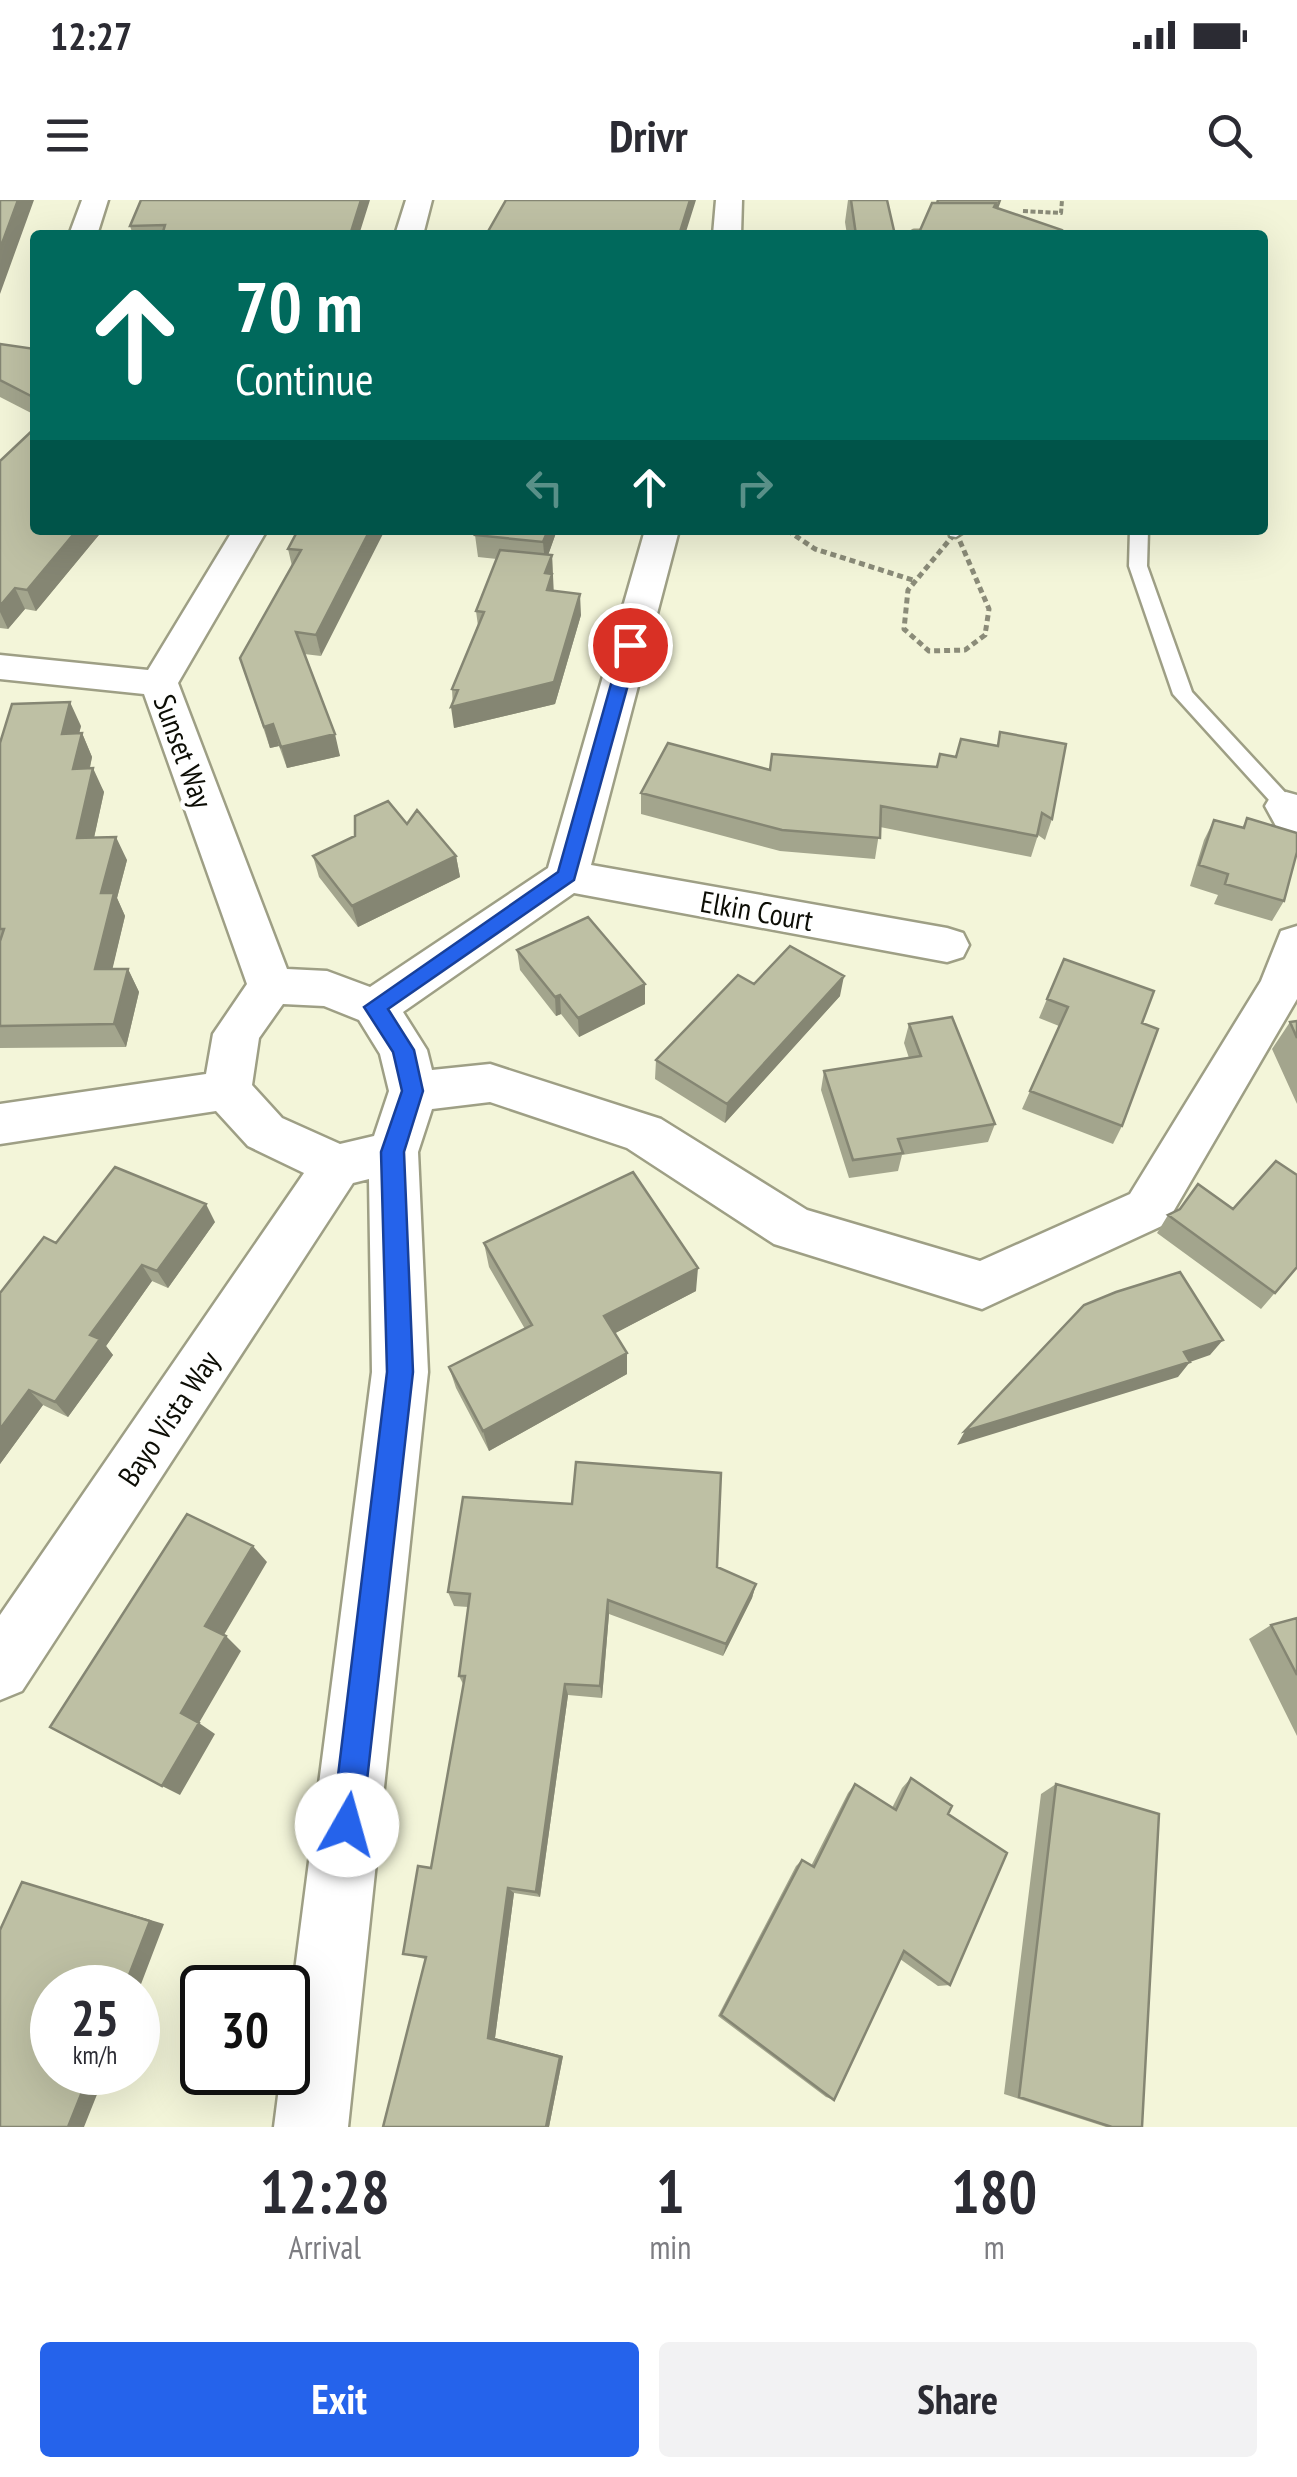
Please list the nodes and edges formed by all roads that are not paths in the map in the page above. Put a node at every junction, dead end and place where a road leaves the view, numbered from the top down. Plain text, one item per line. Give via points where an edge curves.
1 (94, 200) edge
2 (418, 200) edge
3 (729, 200) edge
4 (85, 230) edge
5 (410, 230) edge
6 (727, 230) edge
7 (247, 535) edge
8 (661, 535) edge
9 (1139, 535) edge
10 (0, 667) edge
11 (158, 683) junction
12 (1292, 817) edge
13 (567, 876) junction
14 (1297, 943) edge
15 (947, 945) dead end
16 (271, 986) junction
17 (375, 1007) junction
18 (227, 1090) junction
19 (412, 1091) junction
20 (0, 1124) edge
21 (365, 1159) junction
22 (0, 1669) edge
23 (312, 2127) edge

1 - 4 street
2 - 5 street
3 - 6 street
7 - 11 street, Sunset Way
8 - 13 street
9 - 12 lane via 1138,566 1183,694
10 - 11 street
11 - 16 street, Sunset Way
13 - 15 street, Elkin Court
13 - 17 street
14 - 19 street via 1282,985 1148,1208 982,1285 792,1228 644,1133 490,1083
16 - 17 street via 327,989
16 - 18 street via 236,1034
17 - 19 street via 403,1050
18 - 20 street
18 - 21 street via 266,1132
19 - 21 street
21 - 22 street, Bayo Vista Way
21 - 23 street via 400,1372

